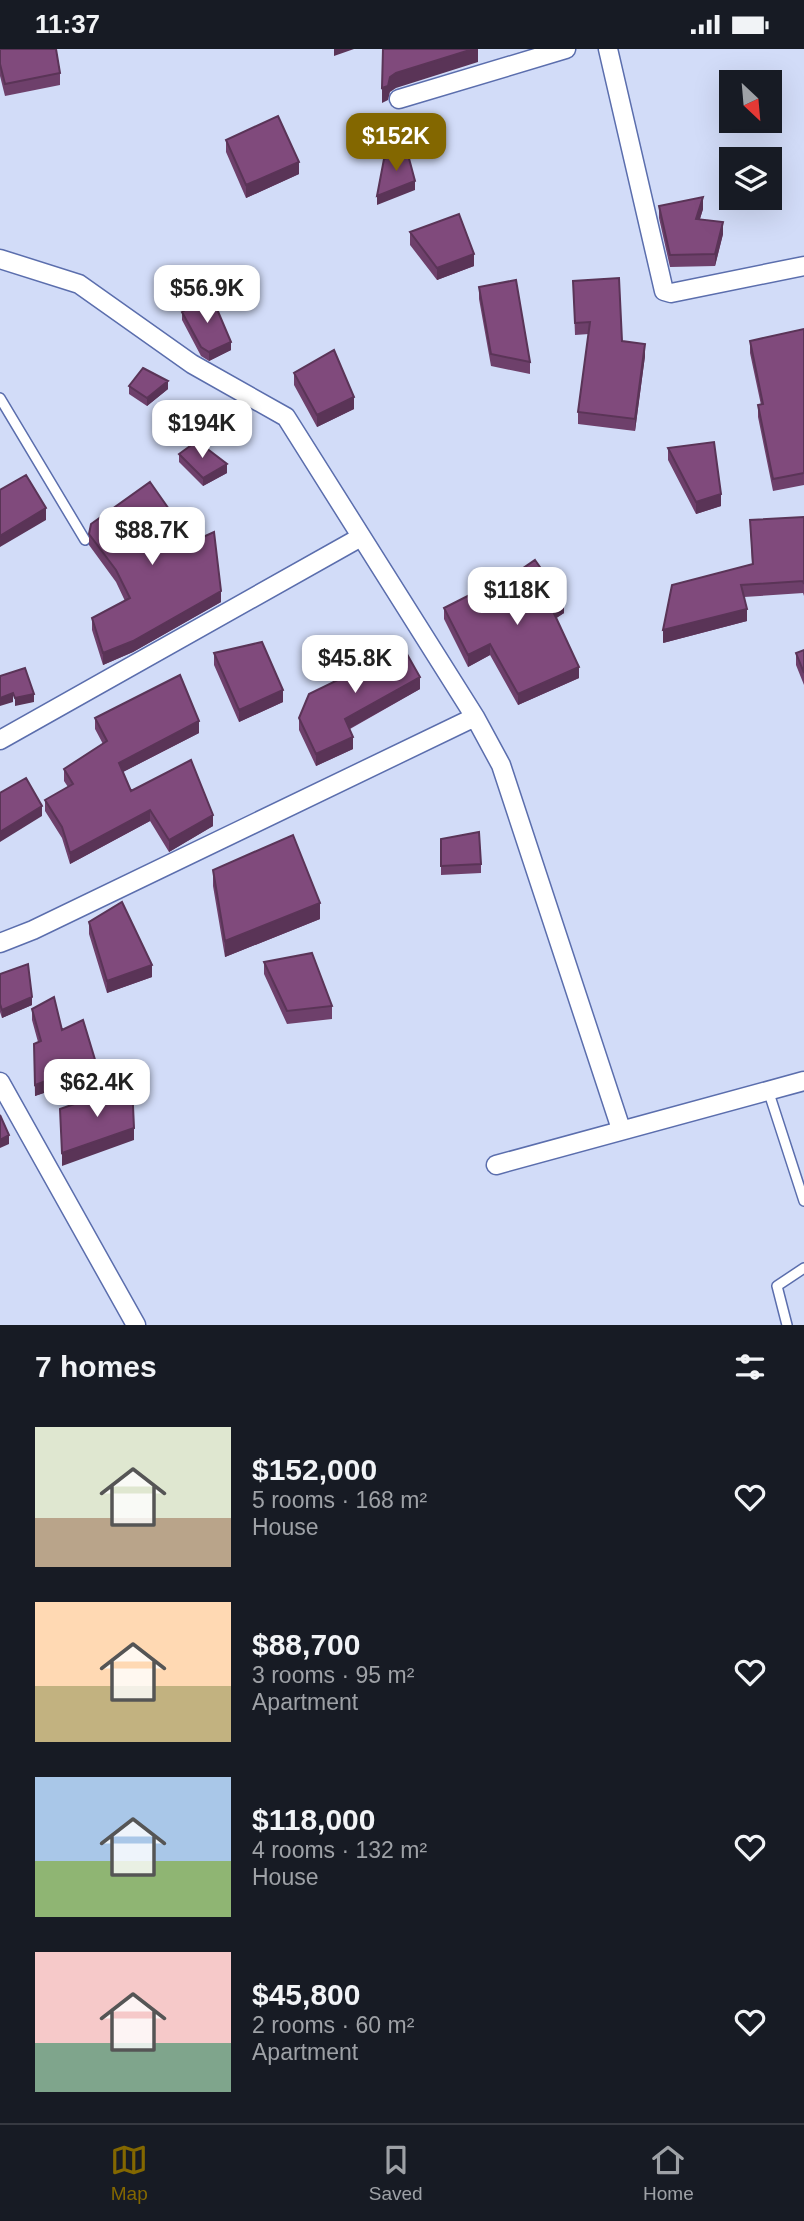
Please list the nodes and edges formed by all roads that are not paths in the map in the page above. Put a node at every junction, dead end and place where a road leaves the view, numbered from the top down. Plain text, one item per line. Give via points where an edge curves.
1 (566, 49) edge
2 (608, 49) edge
3 (399, 99) dead end
4 (0, 259) edge
5 (804, 266) edge
6 (0, 398) edge
7 (361, 537) junction
8 (85, 540) dead end
9 (475, 717) junction
10 (0, 740) edge
11 (0, 943) edge
12 (804, 1081) edge
13 (0, 1082) edge
14 (768, 1090) junction
15 (621, 1129) junction
16 (496, 1165) dead end
17 (804, 1201) edge
18 (804, 1268) edge
19 (136, 1325) edge
20 (787, 1325) edge

1 - 3 street
2 - 5 street via 664,291
4 - 7 street via 79,284 192,364 286,417
6 - 8 lane
7 - 9 street
7 - 10 street
9 - 11 street
9 - 15 street via 502,765
12 - 14 street
13 - 19 street
14 - 15 street
14 - 17 lane
15 - 16 street
18 - 20 lane via 777,1286

